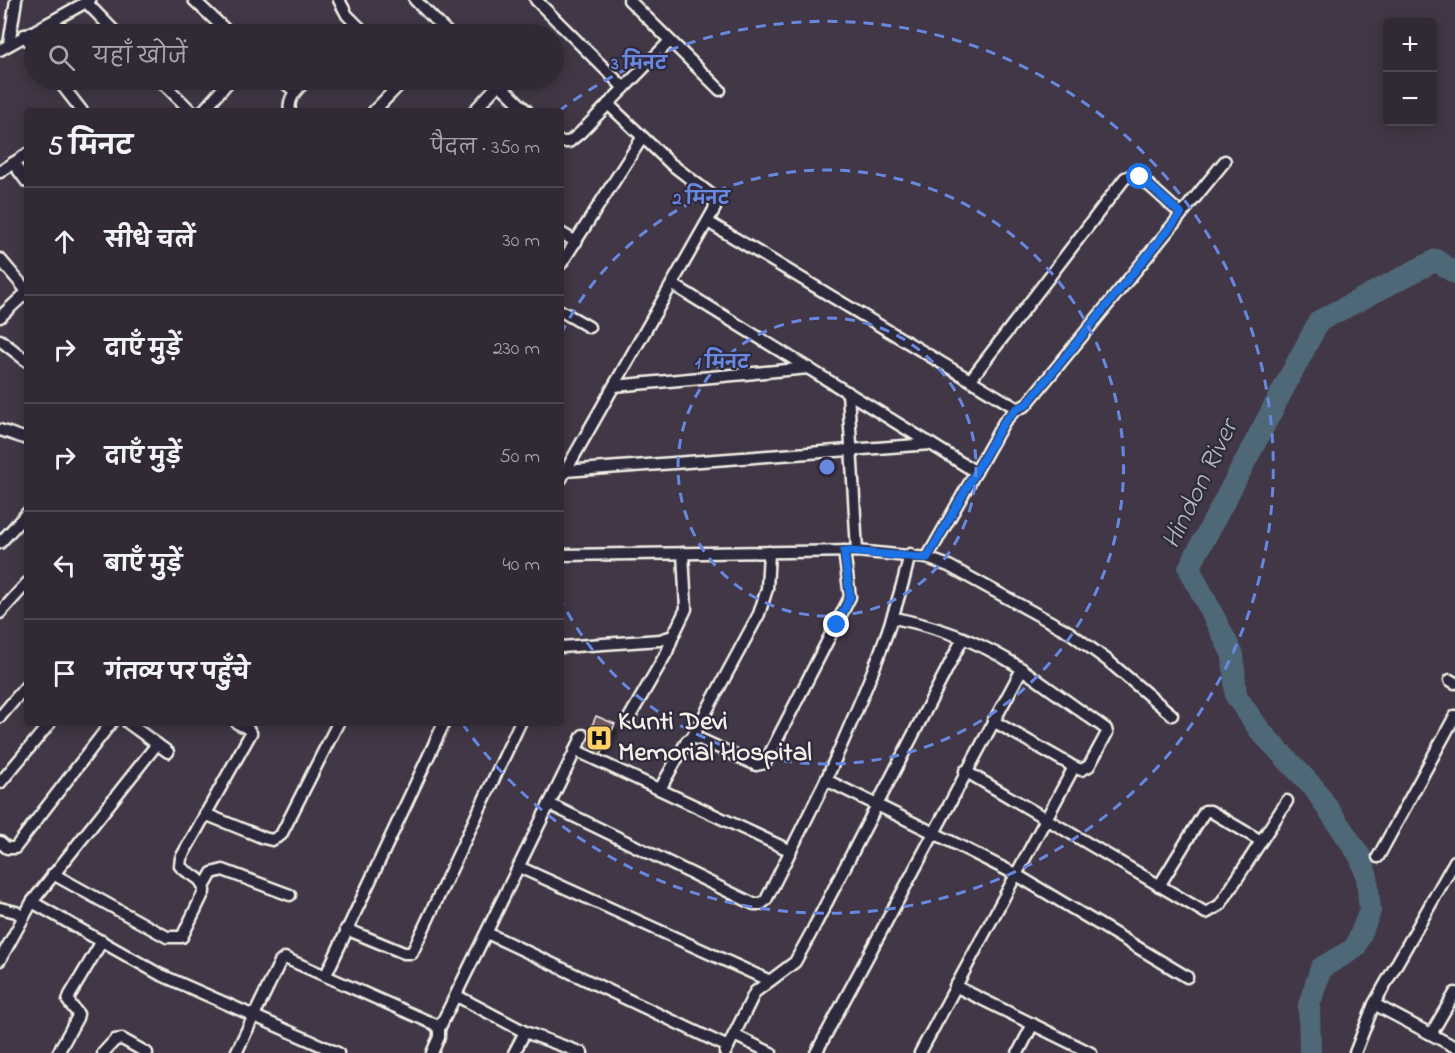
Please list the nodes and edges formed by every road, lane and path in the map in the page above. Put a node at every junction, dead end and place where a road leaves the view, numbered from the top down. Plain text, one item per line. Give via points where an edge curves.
1 (16, 0) edge
2 (194, 0) edge
3 (339, 0) edge
4 (415, 0) edge
5 (536, 0) edge
6 (628, 0) edge
7 (88, 1) edge
8 (45, 24) edge
9 (108, 24) edge
10 (219, 24) edge
11 (354, 24) edge
12 (439, 24) edge
13 (560, 24) edge
14 (564, 28) edge
15 (24, 35) edge
16 (670, 41) junction
17 (2, 48) edge
18 (624, 88) junction
19 (66, 90) edge
20 (170, 90) edge
21 (221, 90) edge
22 (394, 90) edge
23 (491, 90) edge
24 (505, 90) edge
25 (720, 90) dead end
26 (295, 91) edge
27 (608, 104) junction
28 (80, 108) edge
29 (188, 108) edge
30 (206, 108) edge
31 (290, 108) edge
32 (377, 108) edge
33 (476, 108) edge
34 (524, 108) edge
35 (642, 138) junction
36 (564, 142) edge
37 (24, 156) edge
38 (1225, 161) dead end
39 (13, 163) junction
40 (0, 172) edge
41 (24, 178) edge
42 (1181, 214) junction
43 (708, 222) junction
44 (564, 235) edge
45 (576, 242) junction
46 (0, 259) edge
47 (564, 260) edge
48 (672, 284) junction
49 (24, 288) edge
50 (24, 295) edge
51 (564, 313) edge
52 (0, 317) edge
53 (589, 327) dead end
54 (0, 340) edge
55 (24, 359) edge
56 (809, 368) junction
57 (971, 380) junction
58 (614, 386) junction
59 (848, 392) junction
60 (1016, 409) junction
61 (0, 430) edge
62 (24, 438) edge
63 (931, 444) junction
64 (852, 449) junction
65 (976, 472) junction
66 (564, 473) edge
67 (564, 475) edge
68 (24, 516) edge
69 (0, 543) edge
70 (857, 550) junction
71 (844, 551) junction
72 (769, 552) junction
73 (683, 553) junction
74 (910, 554) junction
75 (564, 555) edge
76 (927, 558) junction
77 (24, 586) edge
78 (0, 613) edge
79 (894, 618) junction
80 (673, 636) junction
81 (963, 638) junction
82 (564, 647) edge
83 (1022, 669) junction
84 (24, 689) edge
85 (1172, 715) dead end
86 (1455, 716) edge
87 (0, 717) edge
88 (629, 718) dead end
89 (993, 721) junction
90 (48, 726) edge
91 (109, 726) edge
92 (132, 726) edge
93 (244, 726) edge
94 (336, 726) edge
95 (443, 726) edge
96 (518, 726) edge
97 (583, 735) dead end
98 (692, 738) junction
99 (157, 744) junction
100 (575, 750) junction
101 (168, 752) dead end
102 (1072, 766) junction
103 (965, 771) junction
104 (826, 780) junction
105 (0, 783) edge
106 (660, 789) junction
107 (1287, 801) dead end
108 (549, 804) junction
109 (877, 805) junction
110 (205, 814) junction
111 (1047, 818) junction
112 (934, 833) junction
113 (1261, 840) junction
114 (0, 842) edge
115 (789, 850) junction
116 (1378, 857) dead end
117 (1455, 861) edge
118 (519, 867) junction
119 (53, 874) junction
120 (1015, 874) junction
121 (1159, 886) junction
122 (204, 887) junction
123 (290, 895) dead end
124 (32, 902) junction
125 (0, 908) edge
126 (23, 918) junction
127 (346, 929) junction
128 (487, 933) junction
129 (102, 941) junction
130 (0, 960) edge
131 (326, 975) junction
132 (1187, 977) dead end
133 (768, 980) junction
134 (955, 986) junction
135 (1455, 993) edge
136 (457, 996) junction
137 (1374, 1004) junction
138 (255, 1016) junction
139 (1033, 1024) junction
140 (439, 1029) junction
141 (525, 1032) junction
142 (1431, 1034) junction
143 (734, 1035) junction
144 (1455, 1047) edge
145 (726, 1050) edge
146 (58, 1053) edge
147 (104, 1053) edge
148 (147, 1053) edge
149 (236, 1053) edge
150 (336, 1053) edge
151 (432, 1053) edge
152 (514, 1053) edge
153 (582, 1053) edge
154 (771, 1053) edge
155 (816, 1053) edge
156 (920, 1053) edge
157 (1018, 1053) edge
158 (1091, 1053) edge
159 (1355, 1053) edge

1 - 17 street
2 - 10 street
3 - 11 street
4 - 12 street
5 - 13 street
6 - 16 street
7 - 8 street
7 - 9 street
14 - 18 street
15 - 17 street
16 - 18 street
16 - 25 street
18 - 27 street
19 - 28 street
20 - 29 street
21 - 30 street
22 - 32 street
23 - 33 street
24 - 34 street
26 - 31 street
27 - 35 street
27 - 36 street via 569,142
35 - 43 street via 714,199 716,208
35 - 45 street
37 - 39 street
38 - 42 street
39 - 40 street
39 - 41 street
42 - 57 street via 1140,177 1125,178
42 - 60 street via 1026,405
43 - 48 street
43 - 57 street
44 - 45 street
45 - 47 street
46 - 49 street
48 - 56 street
48 - 58 street
50 - 52 street
51 - 53 street
54 - 55 street
56 - 58 street
56 - 59 street
57 - 60 street
58 - 66 street
59 - 63 street
59 - 64 street
60 - 65 street via 1004,422
61 - 62 street
63 - 64 street
63 - 65 street
64 - 67 street
64 - 70 street
65 - 76 street
68 - 69 street
70 - 71 street
70 - 74 street
71 - 72 street
71 - 98 street via 850,597 765,762 756,765
72 - 73 street
72 - 98 street via 767,589 759,614
73 - 75 street
73 - 80 street via 686,609
74 - 76 street
74 - 79 street
76 - 85 street via 950,566 1069,632
77 - 78 street
79 - 81 street via 931,625
79 - 104 street
80 - 82 street
80 - 88 street
81 - 83 street
81 - 109 street
83 - 89 street
83 - 102 street via 1106,729 1089,766 1082,770
84 - 87 street
86 - 116 street
89 - 102 street
89 - 103 street
90 - 105 street
91 - 114 street via 15,848
92 - 99 street
93 - 110 street via 251,734
94 - 110 street via 281,835 272,840 264,838
95 - 127 street
96 - 127 street via 412,953
97 - 100 street
98 - 106 street
99 - 101 street
99 - 119 street
100 - 106 street
100 - 108 street
102 - 111 street
103 - 111 street
103 - 112 street
104 - 109 street
104 - 115 street
106 - 115 street
107 - 113 street
108 - 115 street via 754,904 766,900
108 - 118 street
109 - 112 street
109 - 133 street via 795,962
110 - 122 street via 180,866 202,881
111 - 120 street
111 - 121 street
112 - 120 street
112 - 155 street
113 - 121 street via 1213,911 1201,912
113 - 121 street via 1205,811
117 - 137 street
118 - 128 street
118 - 133 street
119 - 122 street via 175,939 182,937
119 - 124 street
120 - 132 street
120 - 134 street
122 - 123 street via 212,873 223,870
124 - 126 street
124 - 129 street
125 - 126 street
126 - 130 street
127 - 131 street
128 - 136 street
128 - 145 street
129 - 138 street via 159,974
129 - 146 street via 70,995 68,1001 78,1014
131 - 138 street via 285,958
131 - 140 street
133 - 143 street via 755,992
134 - 139 street
134 - 156 street
135 - 142 street
136 - 140 street
136 - 141 street
137 - 142 street
137 - 159 street
138 - 149 street
138 - 150 street
139 - 157 street
139 - 158 street
140 - 151 street
141 - 152 street
141 - 153 street
142 - 144 street
143 - 145 street
143 - 154 street
147 - 148 street via 115,1040 122,1039

